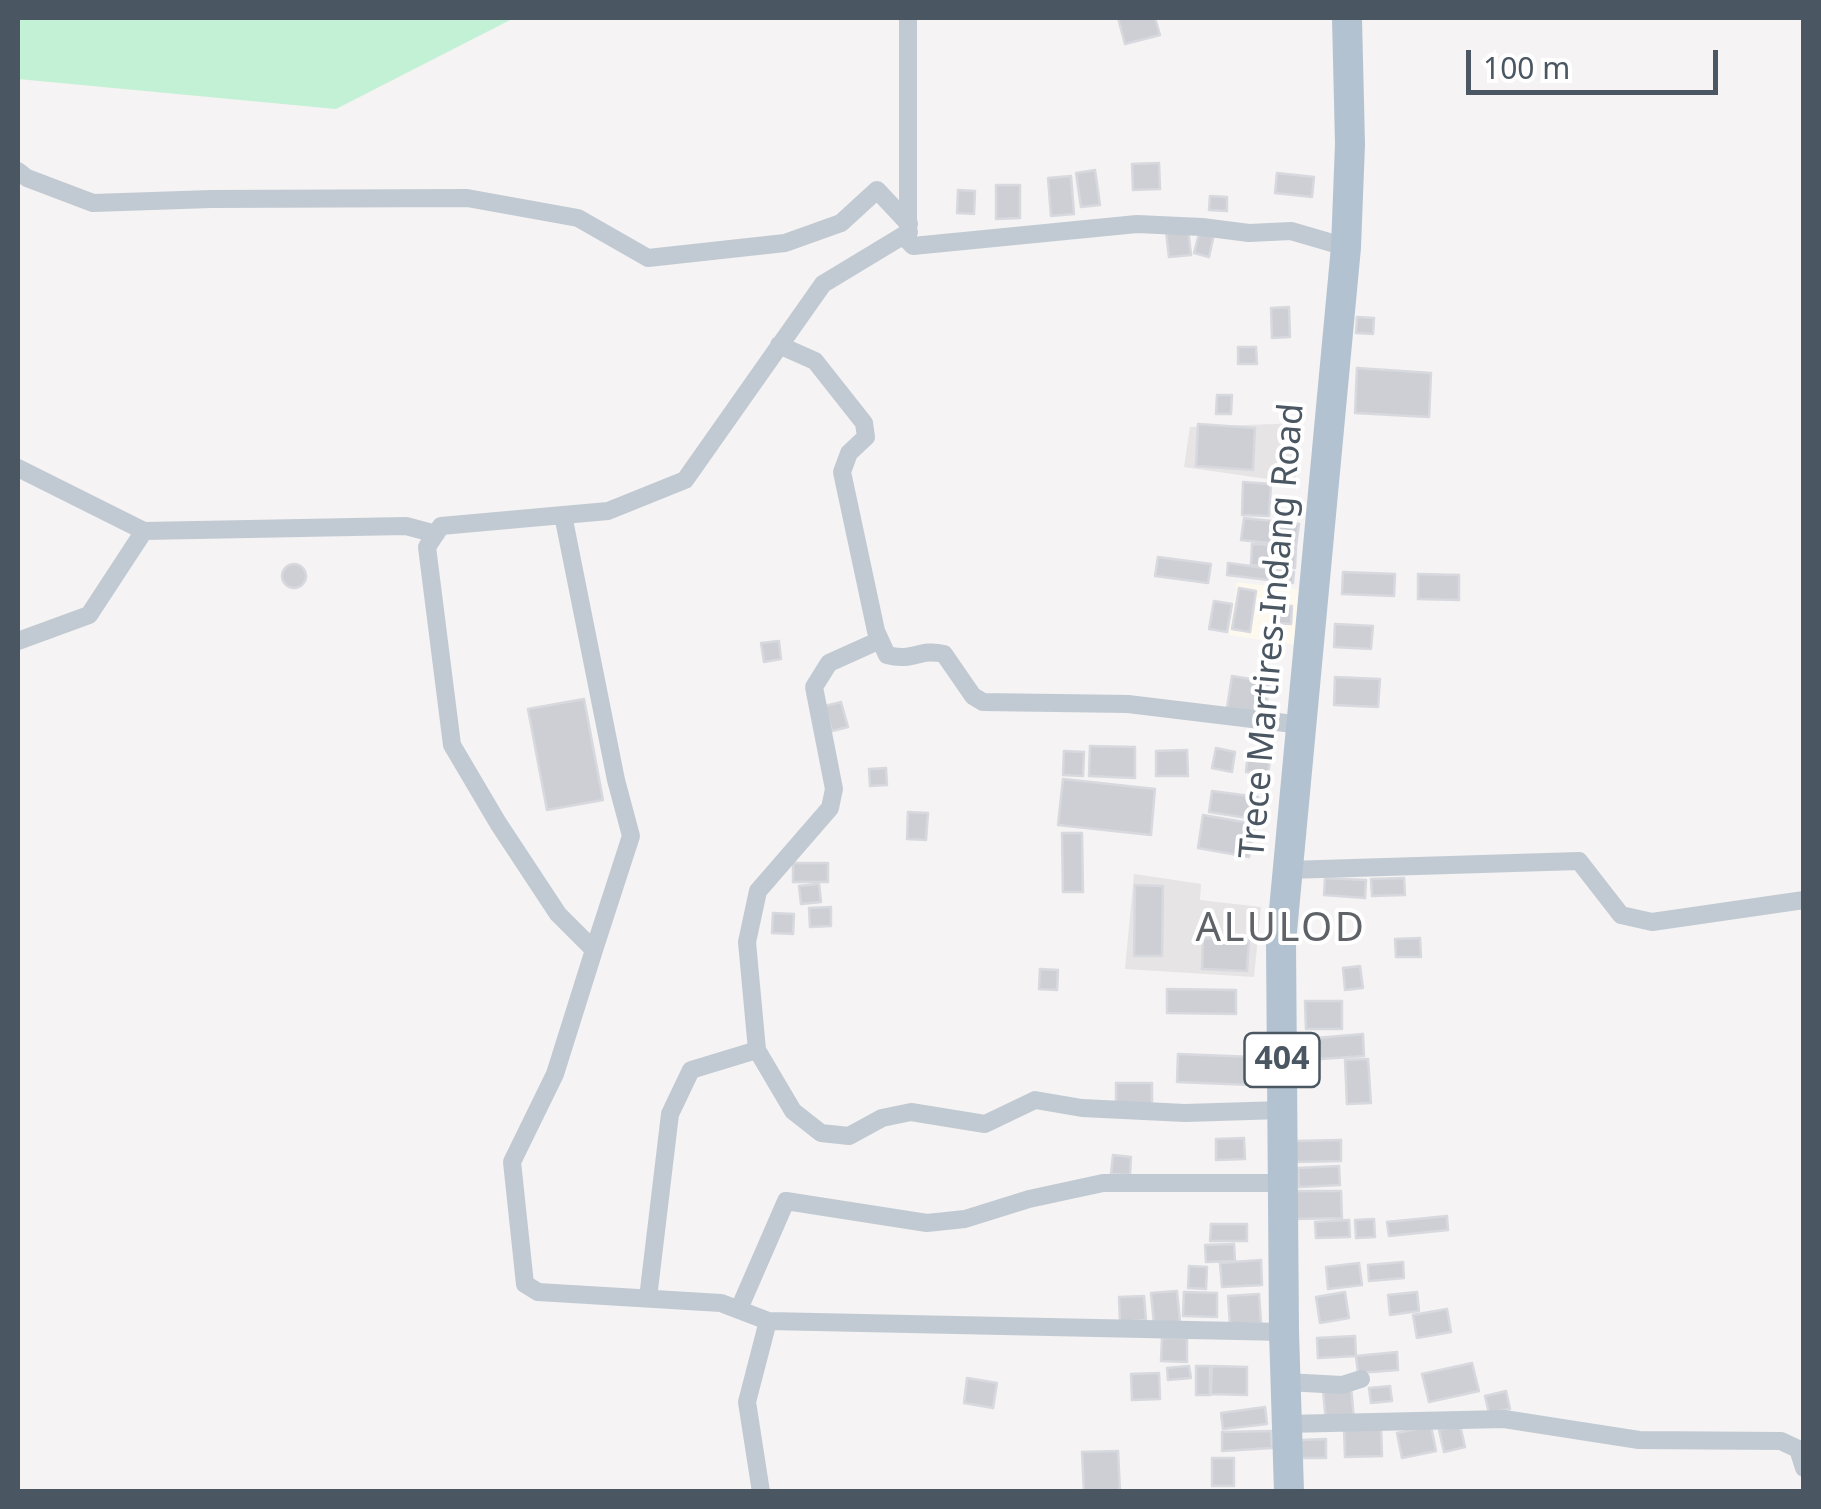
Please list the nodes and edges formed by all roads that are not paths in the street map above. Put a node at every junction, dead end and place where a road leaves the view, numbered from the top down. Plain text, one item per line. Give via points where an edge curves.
1 (908, 18) edge
2 (1348, 18) edge
3 (18, 171) edge
4 (910, 228) junction
5 (1346, 246) junction
6 (778, 344) junction
7 (18, 468) edge
8 (563, 515) junction
9 (144, 531) junction
10 (436, 534) junction
11 (880, 640) junction
12 (18, 641) edge
13 (1302, 725) junction
14 (1288, 870) junction
15 (1804, 900) edge
16 (594, 950) junction
17 (758, 1050) junction
18 (1282, 1110) junction
19 (1283, 1183) junction
20 (648, 1298) junction
21 (738, 1310) junction
22 (768, 1321) junction
23 (1284, 1332) junction
24 (1361, 1380) dead end
25 (1286, 1382) junction
26 (1287, 1424) junction
27 (1804, 1468) edge
28 (761, 1492) edge
29 (1289, 1492) edge

1 - 4 street
2 - 5 main road, Trece Martires-Indang Road / 404
3 - 4 street via 93,204 466,198 578,218 648,258 785,243 841,223 877,190
4 - 5 street via 913,246 1136,224 1292,231
4 - 6 street via 822,284
5 - 13 main road, Trece Martires-Indang Road / 404
6 - 8 street via 685,480 608,511
6 - 11 street via 814,361 864,423 866,437 842,472
7 - 9 street
8 - 10 street via 441,526
8 - 16 street via 631,836
9 - 10 street via 406,526
9 - 12 street via 88,615
10 - 16 street via 426,547 452,745 558,914
11 - 13 street via 887,655 906,660 929,650 944,654 983,702 1128,704
11 - 17 street via 829,662 814,686 834,788 830,808 758,891 747,942
13 - 14 main road, Trece Martires-Indang Road / 404
14 - 15 street via 1580,862 1621,915 1652,922
14 - 18 main road, Trece Martires-Indang Road / 404 via 1281,942
16 - 20 street via 555,1074 512,1162 525,1284 538,1292
17 - 18 street via 794,1111 821,1133 849,1136 911,1112 984,1124 1036,1100 1186,1113
17 - 20 street via 691,1070 670,1114
18 - 19 main road, Trece Martires-Indang Road / 404
19 - 21 street via 1102,1184 927,1223 786,1201
19 - 23 main road, Trece Martires-Indang Road / 404
20 - 21 street
21 - 22 street
22 - 23 street
22 - 28 street via 747,1402
23 - 25 main road, Trece Martires-Indang Road / 404
24 - 25 street
25 - 26 main road, Trece Martires-Indang Road / 404
26 - 27 street via 1504,1418 1639,1440 1781,1441 1798,1449
26 - 29 main road, Trece Martires-Indang Road / 404

